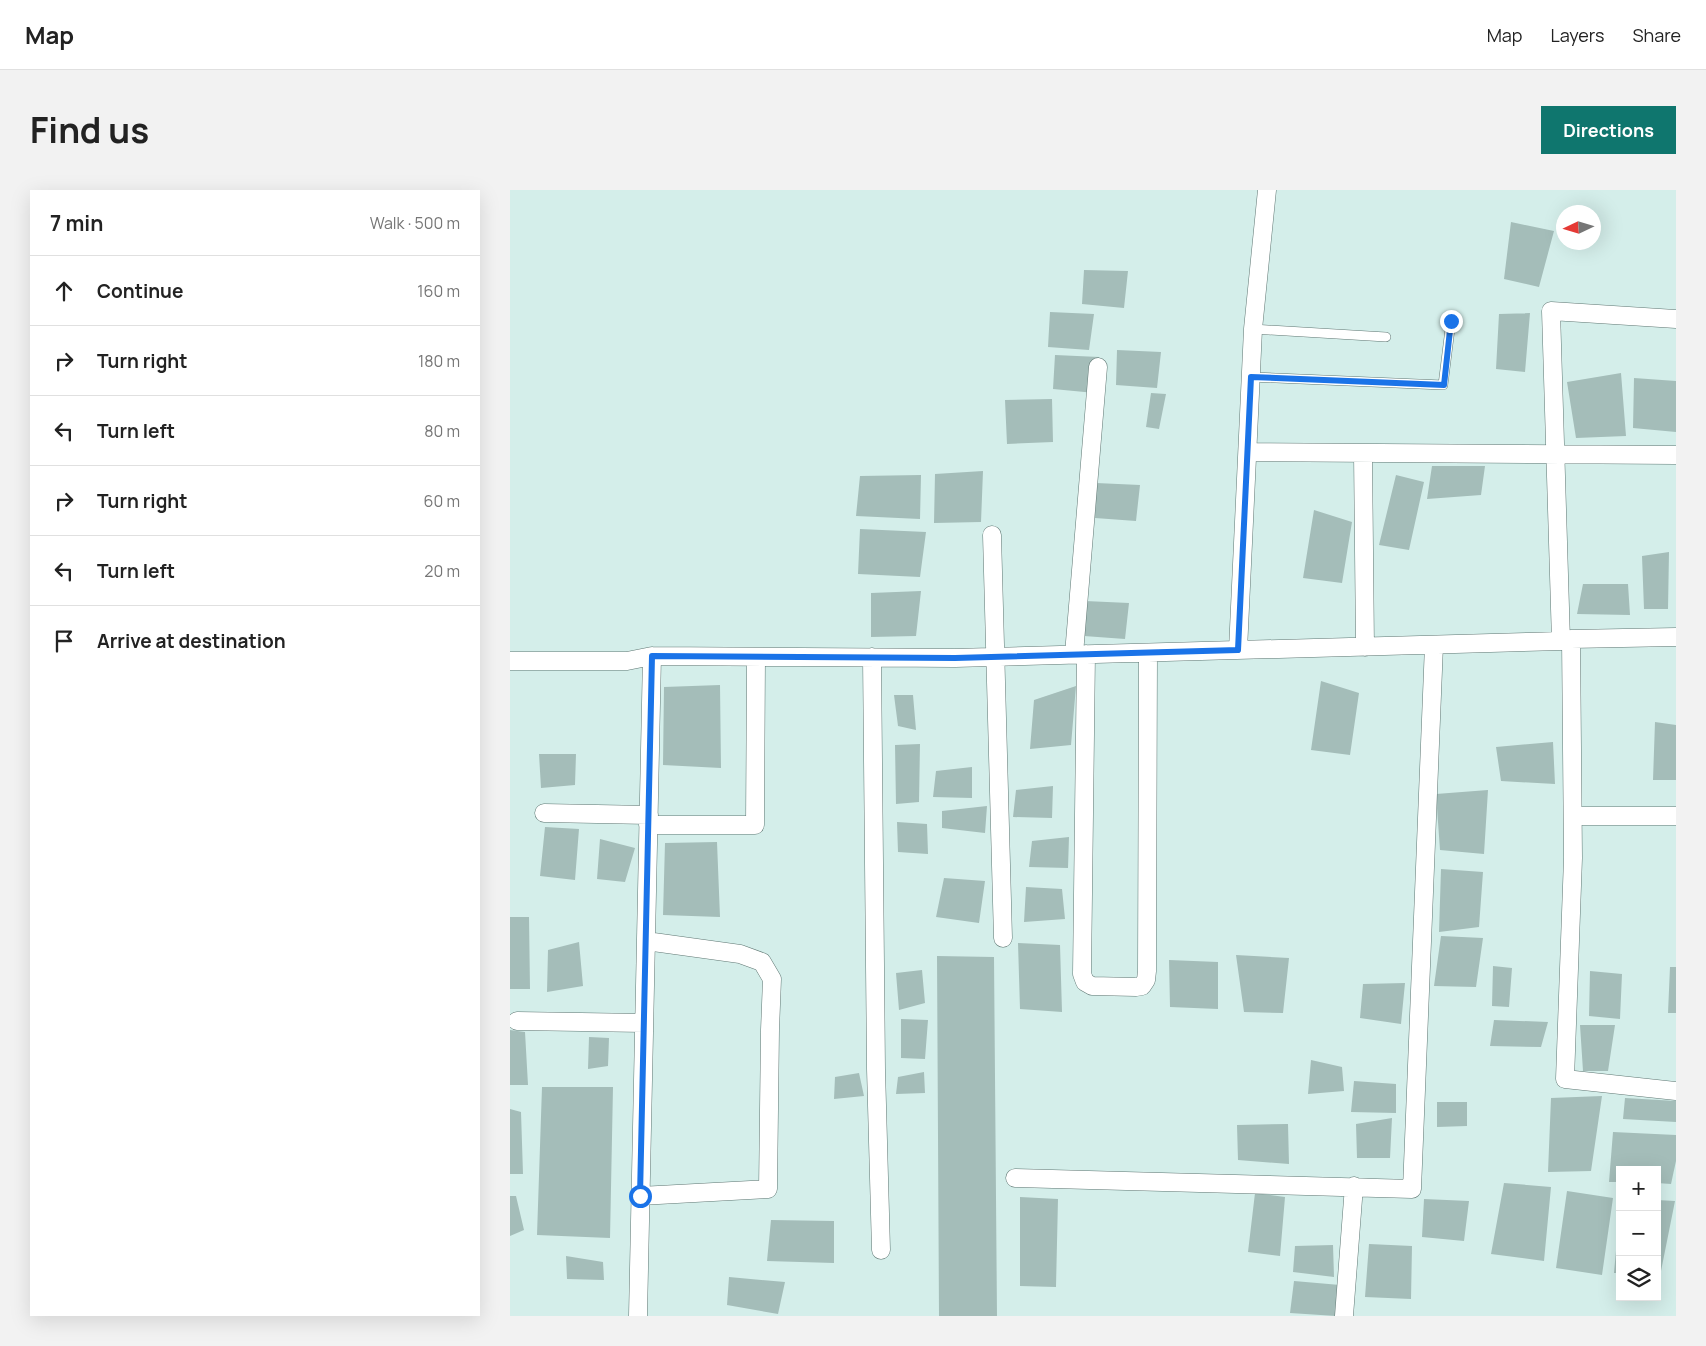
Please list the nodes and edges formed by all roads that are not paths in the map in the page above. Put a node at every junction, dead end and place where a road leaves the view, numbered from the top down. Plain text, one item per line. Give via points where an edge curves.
1 (1267, 190) edge
2 (1676, 319) edge
3 (1451, 321) dead end
4 (1253, 329) junction
5 (1386, 337) dead end
6 (1098, 367) dead end
7 (1251, 377) junction
8 (1248, 452) junction
9 (1363, 453) junction
10 (1555, 454) junction
11 (1676, 455) edge
12 (992, 534) dead end
13 (1676, 637) edge
14 (1566, 640) junction
15 (1434, 645) junction
16 (1365, 647) junction
17 (1238, 650) junction
18 (1148, 653) junction
19 (1080, 654) junction
20 (652, 656) junction
21 (995, 656) junction
22 (756, 657) junction
23 (872, 657) junction
24 (510, 661) edge
25 (544, 813) dead end
26 (1573, 816) junction
27 (1676, 816) edge
28 (648, 820) junction
29 (1003, 938) dead end
30 (646, 941) junction
31 (517, 1021) dead end
32 (644, 1023) junction
33 (1676, 1091) edge
34 (1015, 1178) dead end
35 (1354, 1186) junction
36 (640, 1196) junction
37 (881, 1250) dead end
38 (641, 1316) edge
39 (1344, 1316) edge

1 - 4 street
2 - 10 street via 1551,311
3 - 7 lane via 1444,385
4 - 5 lane
4 - 7 street
6 - 19 street
7 - 8 street
8 - 9 street
8 - 17 street
9 - 10 street
9 - 16 street
10 - 11 street
10 - 14 street
12 - 21 street
13 - 14 street
14 - 15 street
14 - 26 street
15 - 16 street
15 - 35 street via 1412,1189
16 - 17 street
17 - 18 street
18 - 19 street
18 - 19 street via 1147,971 1142,986 1136,987 1092,986 1085,982 1082,974
19 - 21 street
20 - 22 street
20 - 24 street via 627,661
20 - 28 street
21 - 23 street
21 - 29 street
22 - 23 street
22 - 28 street via 755,825
23 - 37 street
25 - 28 street
26 - 27 street
26 - 33 street via 1565,1080
28 - 30 street
30 - 32 street
30 - 36 street via 740,954 762,962 772,979 768,1189
31 - 32 street
32 - 36 street
34 - 35 street
35 - 39 street
36 - 38 street

